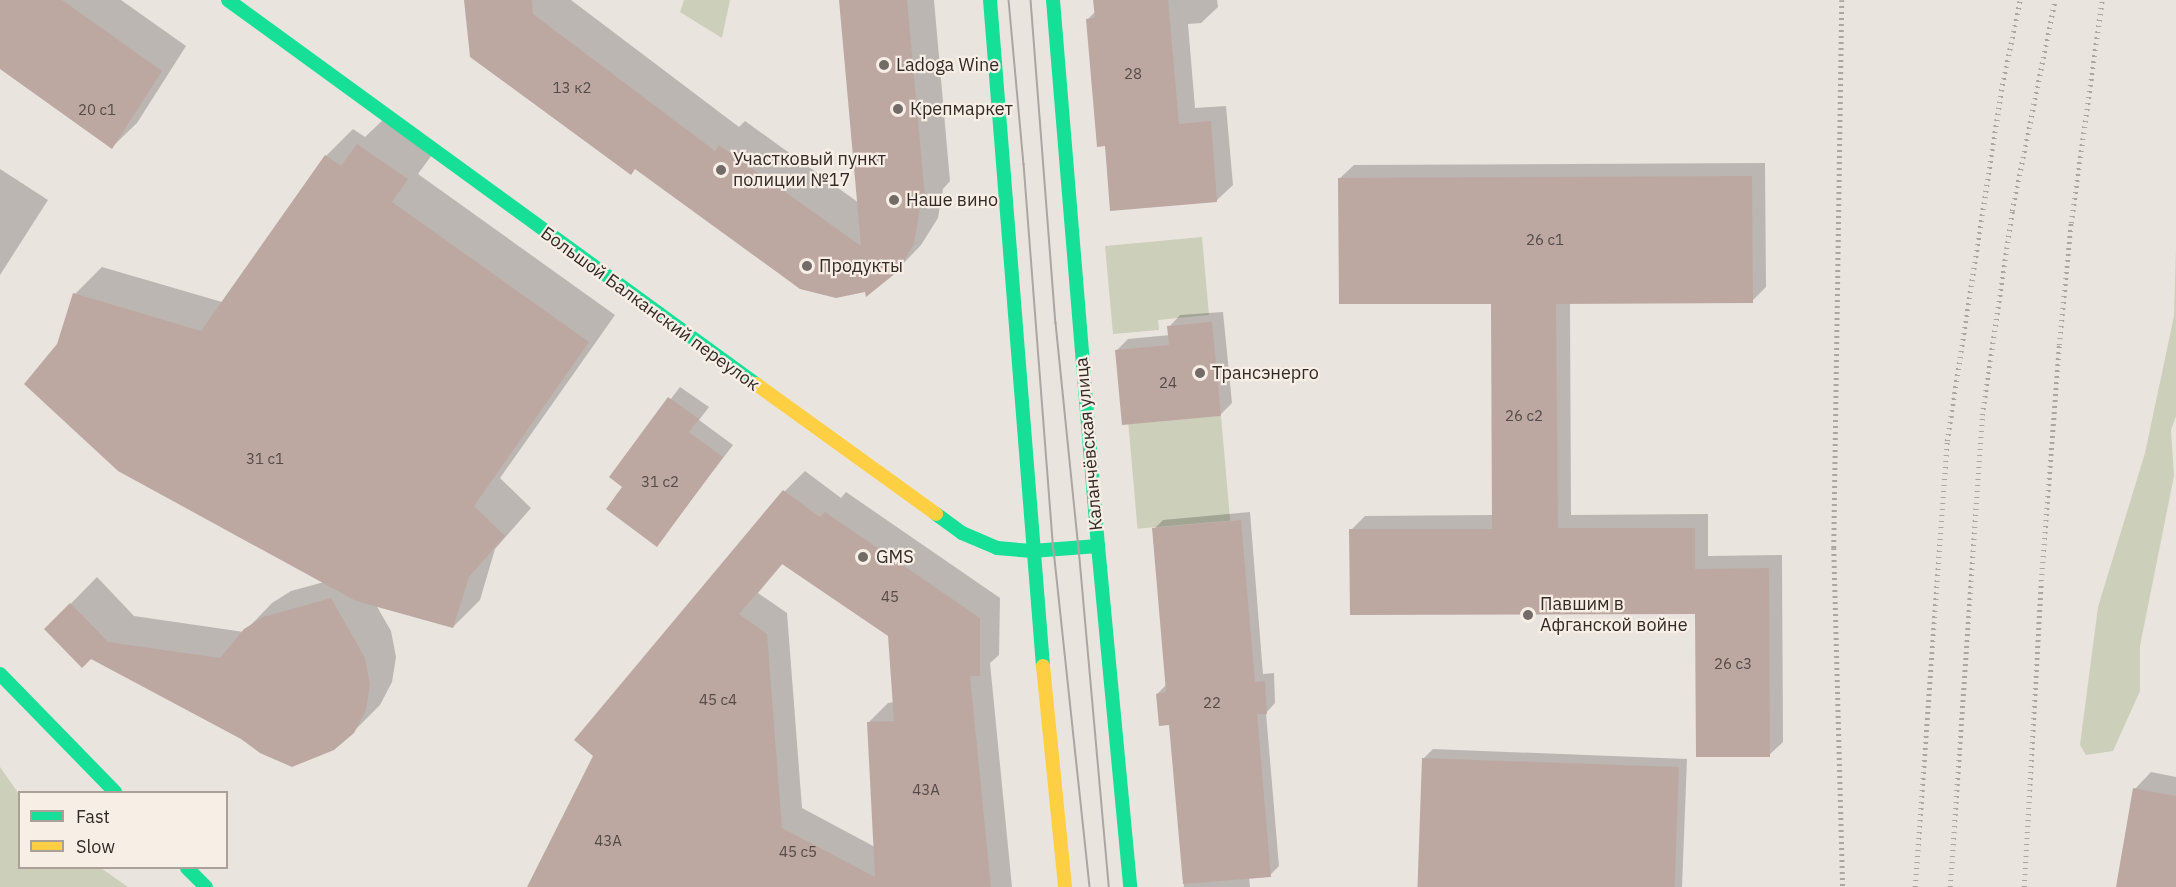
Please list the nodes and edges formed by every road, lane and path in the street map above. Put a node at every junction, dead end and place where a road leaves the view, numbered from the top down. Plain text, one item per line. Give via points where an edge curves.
1 (228, 0) edge
2 (990, 0) edge
3 (1053, 0) edge
4 (1098, 546) junction
5 (1032, 552) junction
6 (0, 674) edge
7 (115, 791) edge
8 (190, 869) edge
9 (206, 887) edge
10 (1065, 887) edge
11 (1130, 887) edge

1 - 5 main road, Большой Балканский переулок via 962,534 997,548
2 - 5 main road
3 - 4 main road, Каланчёвская улица
4 - 5 main road, Большой Балканский переулок
4 - 11 main road, Каланчёвская улица
5 - 10 main road
6 - 7 main road
8 - 9 main road

